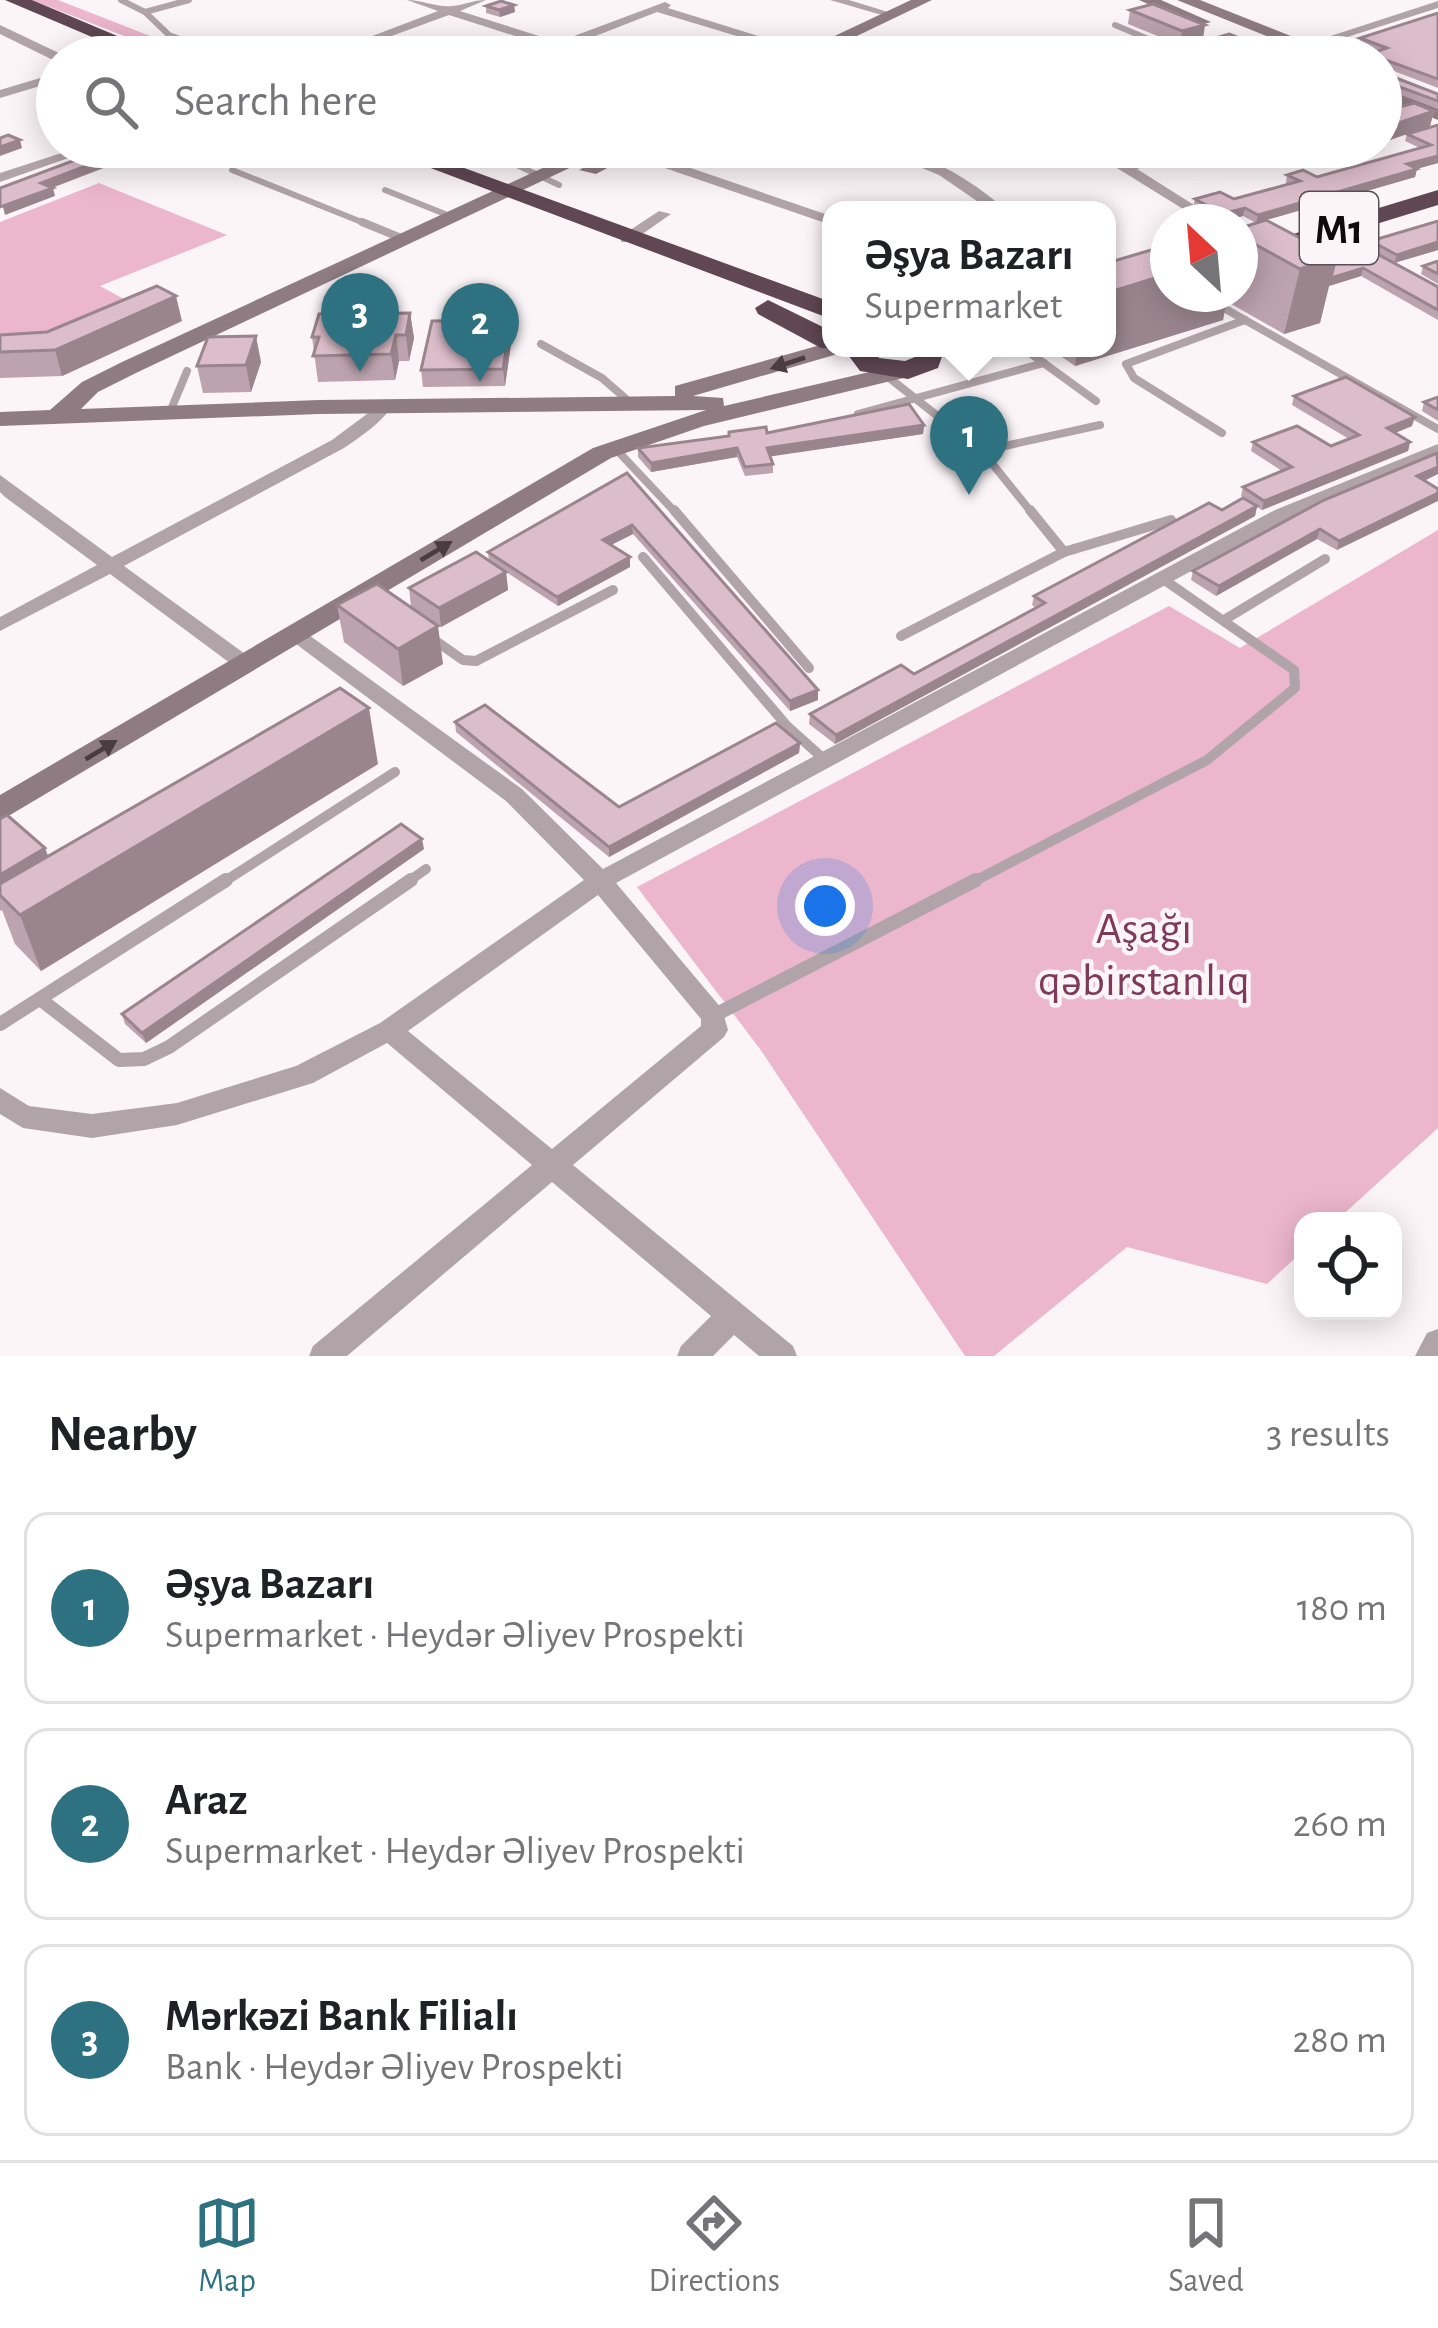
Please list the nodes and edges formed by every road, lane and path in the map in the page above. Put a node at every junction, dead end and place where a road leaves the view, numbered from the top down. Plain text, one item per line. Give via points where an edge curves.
1 (15, 0) edge
2 (121, 0) edge
3 (189, 0) edge
4 (413, 0) edge
5 (480, 0) edge
6 (676, 0) edge
7 (836, 0) edge
8 (924, 0) edge
9 (950, 0) edge
10 (1148, 0) edge
11 (1185, 0) edge
12 (1438, 4) edge
13 (656, 8) junction
14 (449, 11) junction
15 (145, 12) junction
16 (892, 15) junction
17 (1115, 25) dead end
18 (0, 29) edge
19 (102, 36) edge
20 (172, 36) edge
21 (381, 36) edge
22 (528, 36) edge
23 (585, 36) edge
24 (744, 36) edge
25 (845, 36) edge
26 (874, 36) edge
27 (1141, 36) edge
28 (1255, 36) edge
29 (1265, 36) edge
30 (1343, 36) edge
31 (36, 47) edge
32 (36, 83) edge
33 (1402, 83) edge
34 (0, 94) edge
35 (1438, 97) edge
36 (1402, 100) edge
37 (1438, 113) edge
38 (36, 166) edge
39 (440, 168) edge
40 (529, 168) edge
41 (570, 168) edge
42 (583, 168) edge
43 (685, 168) edge
44 (934, 168) edge
45 (1126, 168) edge
46 (232, 170) dead end
47 (0, 178) edge
48 (549, 181) junction
49 (1438, 184) edge
50 (386, 190) dead end
51 (514, 197) junction
52 (1438, 197) edge
53 (985, 201) edge
54 (1185, 204) edge
55 (664, 214) dead end
56 (454, 218) junction
57 (822, 218) edge
58 (626, 239) junction
59 (1258, 240) edge
60 (406, 241) junction
61 (1258, 241) edge
62 (681, 260) junction
63 (822, 308) edge
64 (1231, 312) edge
65 (1245, 320) junction
66 (822, 334) edge
67 (541, 344) dead end
68 (1036, 357) edge
69 (872, 360) edge
70 (1044, 363) junction
71 (187, 371) dead end
72 (626, 398) junction
73 (920, 400) junction
74 (1096, 401) dead end
75 (577, 403) junction
76 (382, 407) junction
77 (170, 412) junction
78 (858, 414) edge
79 (58, 416) junction
80 (0, 419) edge
81 (1100, 424) dead end
82 (1222, 433) dead end
83 (1438, 444) edge
84 (614, 447) junction
85 (982, 451) junction
86 (4, 491) edge
87 (1172, 520) edge
88 (1064, 552) junction
89 (643, 557) dead end
90 (1324, 559) dead end
91 (110, 566) junction
92 (1163, 579) junction
93 (613, 590) dead end
94 (1224, 620) junction
95 (0, 625) edge
96 (424, 633) edge
97 (295, 634) junction
98 (901, 636) dead end
99 (245, 664) junction
100 (809, 668) dead end
101 (826, 761) junction
102 (395, 772) dead end
103 (0, 810) edge
104 (426, 869) dead end
105 (601, 881) junction
106 (40, 999) junction
107 (712, 1016) junction
108 (0, 1024) edge
109 (389, 1030) junction
110 (0, 1099) edge
111 (551, 1166) junction
112 (733, 1315) junction
113 (1438, 1343) edge
114 (324, 1356) edge
115 (692, 1356) edge
116 (782, 1356) edge
117 (1430, 1356) edge

1 - 19 highway
2 - 15 lane
3 - 15 lane
4 - 14 street
5 - 14 street
6 - 13 street
7 - 16 street
8 - 16 street
9 - 26 street
10 - 28 street
11 - 29 street
12 - 30 street
13 - 23 street
13 - 24 street
14 - 21 street
14 - 22 street
15 - 20 lane
16 - 25 street
17 - 27 lane
18 - 31 street
32 - 34 street
33 - 35 street
36 - 37 street
38 - 47 street
39 - 51 highway
40 - 48 lane
41 - 48 street
42 - 48 street
43 - 57 street
44 - 53 street
45 - 54 street
46 - 60 lane
48 - 51 street
49 - 59 highway, M1
50 - 56 lane
51 - 56 street
51 - 58 highway
52 - 61 highway, M1
55 - 58 street
56 - 60 street
58 - 62 highway
60 - 79 street via 90,386
62 - 63 highway
62 - 66 highway
64 - 65 lane
65 - 82 lane via 1126,364 1134,378
65 - 83 lane
67 - 72 lane
68 - 70 lane
69 -> 72 street
69 - 73 lane
69 - 75 street via 710,403
69 - 84 street
70 - 73 lane
70 - 74 lane
71 - 77 lane
72 - 75 street
73 - 78 lane
73 - 85 lane
75 - 76 street
76 - 77 street
76 - 91 street via 338,444
77 - 79 street
79 - 80 street
81 - 85 lane
83 - 92 street
97 -> 84 street via 376,599
84 - 100 lane
85 - 88 lane
86 - 91 street
87 - 88 lane
88 - 98 lane
89 - 101 lane
90 - 94 lane
91 - 95 street
91 - 99 street
92 - 94 lane
92 - 101 street
93 - 96 lane via 476,661
94 - 107 lane via 1297,678 1286,698 1227,747
97 - 99 street
97 - 105 street via 514,795
103 -> 99 street
101 - 105 street
102 - 106 lane
104 - 106 lane via 144,1059 119,1060
105 - 107 street
105 - 109 street
106 - 108 lane
107 - 111 street via 715,1030 700,1045
109 - 110 street via 304,1075 176,1114 92,1126 23,1117
109 - 111 street
111 - 112 street
111 - 114 street
112 - 115 street
112 - 116 street
113 - 117 street

